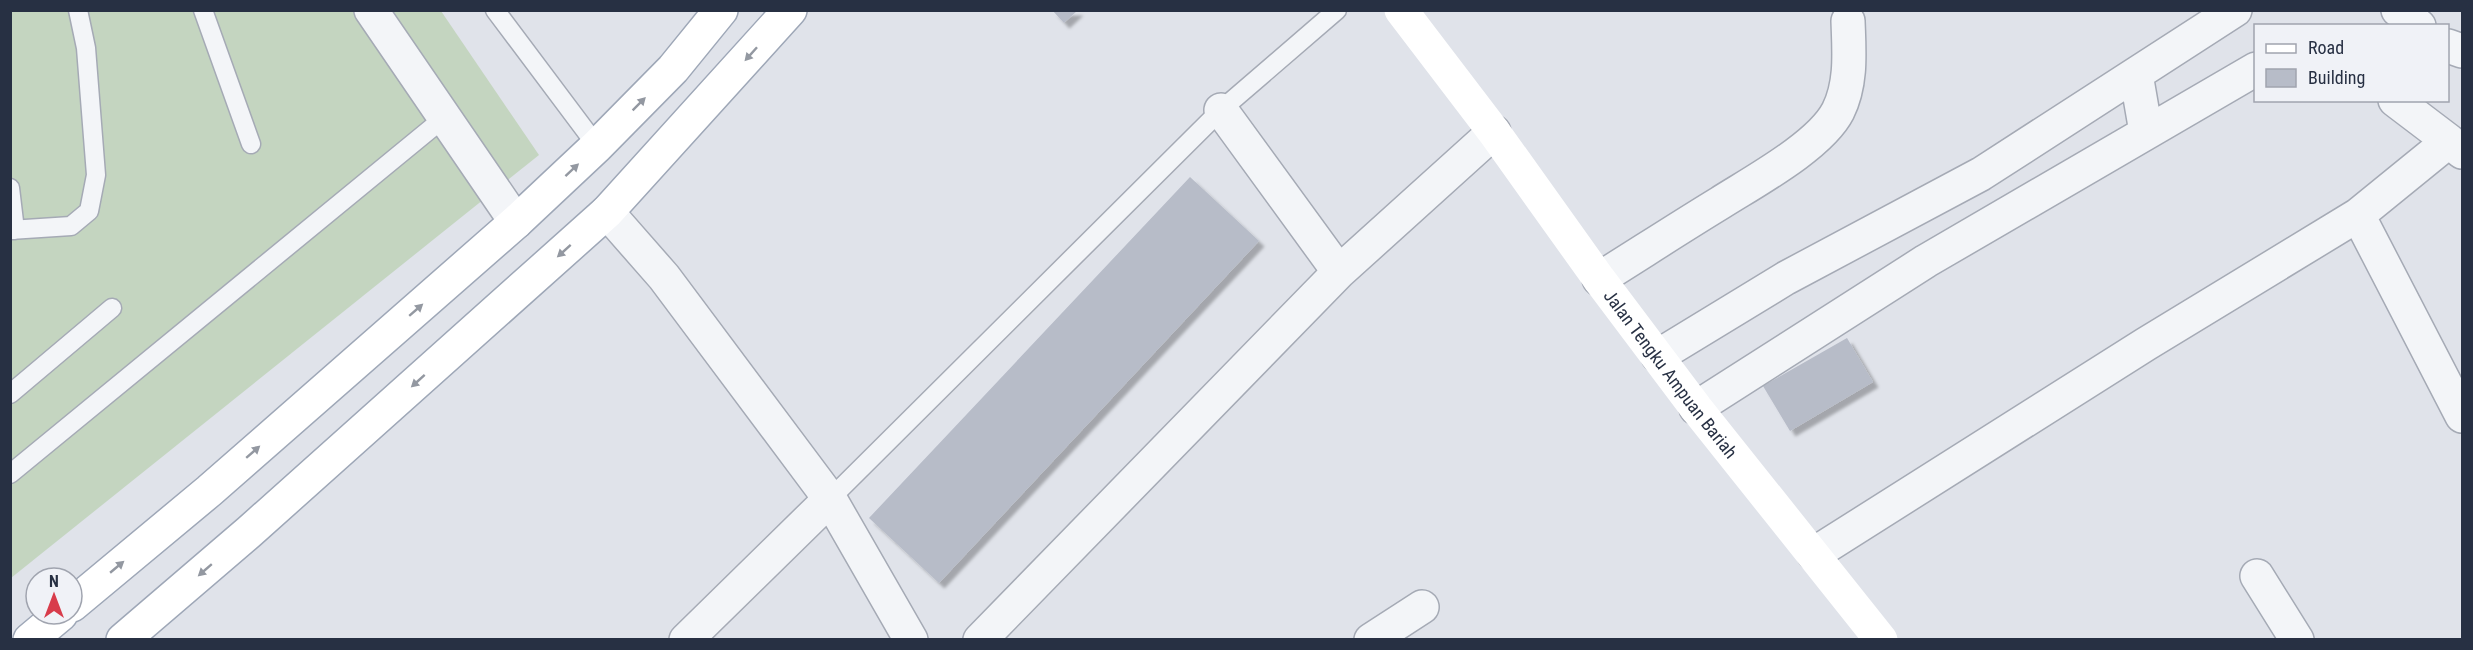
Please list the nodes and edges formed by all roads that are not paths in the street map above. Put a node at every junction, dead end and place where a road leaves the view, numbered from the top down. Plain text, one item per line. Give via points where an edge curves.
1 (78, 10) edge
2 (203, 10) edge
3 (371, 10) edge
4 (495, 10) edge
5 (721, 10) edge
6 (790, 10) edge
7 (1336, 10) edge
8 (1401, 10) edge
9 (1430, 10) edge
10 (2235, 10) edge
11 (2398, 10) edge
12 (1848, 21) dead end
13 (2416, 24) edge
14 (2254, 70) edge
15 (2136, 74) junction
16 (1471, 100) junction
17 (2398, 102) edge
18 (1221, 110) junction
19 (445, 117) junction
20 (1494, 132) junction
21 (2146, 132) junction
22 (252, 144) dead end
23 (597, 146) junction
24 (2456, 146) edge
25 (10, 188) edge
26 (607, 212) junction
27 (2358, 215) junction
28 (516, 222) junction
29 (13, 230) edge
30 (1339, 272) junction
31 (1599, 279) junction
32 (112, 308) dead end
33 (1658, 356) junction
34 (10, 394) edge
35 (1696, 408) junction
36 (2463, 416) edge
37 (10, 474) edge
38 (830, 499) junction
39 (1814, 554) junction
40 (2257, 576) dead end
41 (84, 595) edge
42 (1422, 607) dead end
43 (46, 626) edge
44 (30, 639) edge
45 (123, 639) edge
46 (686, 639) edge
47 (911, 639) edge
48 (980, 639) edge
49 (1371, 639) edge
50 (1881, 639) edge
51 (2297, 639) edge

1 - 29 lane via 86,48 96,175 89,211 71,226
2 - 22 lane
3 - 19 street
4 - 23 lane
23 -> 5 main road via 673,69
6 -> 26 main road
7 - 18 lane
8 - 16 main road, Jalan Tengku Ampuan Bariah
9 - 16 main road, Jalan Tengku Ampuan Bariah
10 - 15 street
11 - 13 street
12 - 31 street via 1847,90 1837,113 1818,136 1772,170
14 - 21 street
15 - 21 street
15 - 33 street via 1981,174 1786,278
16 - 20 main road, Jalan Tengku Ampuan Bariah
17 - 24 street
18 - 30 street
18 - 38 lane
19 - 28 street
19 - 37 lane
20 - 30 street
20 - 31 main road, Jalan Tengku Ampuan Bariah
21 - 35 street via 1926,261
28 -> 23 main road
24 - 27 street
25 - 29 lane
26 - 38 street via 676,293
26 -> 45 main road via 267,516
27 - 36 street
27 - 39 street
41 -> 28 main road
30 - 48 street
31 - 33 main road, Jalan Tengku Ampuan Bariah
32 - 34 lane
33 - 35 main road, Jalan Tengku Ampuan Bariah
35 - 39 main road, Jalan Tengku Ampuan Bariah
38 - 46 street
38 - 47 street
39 - 50 main road, Jalan Tengku Ampuan Bariah
40 - 51 street
42 - 49 street
43 - 44 main road

